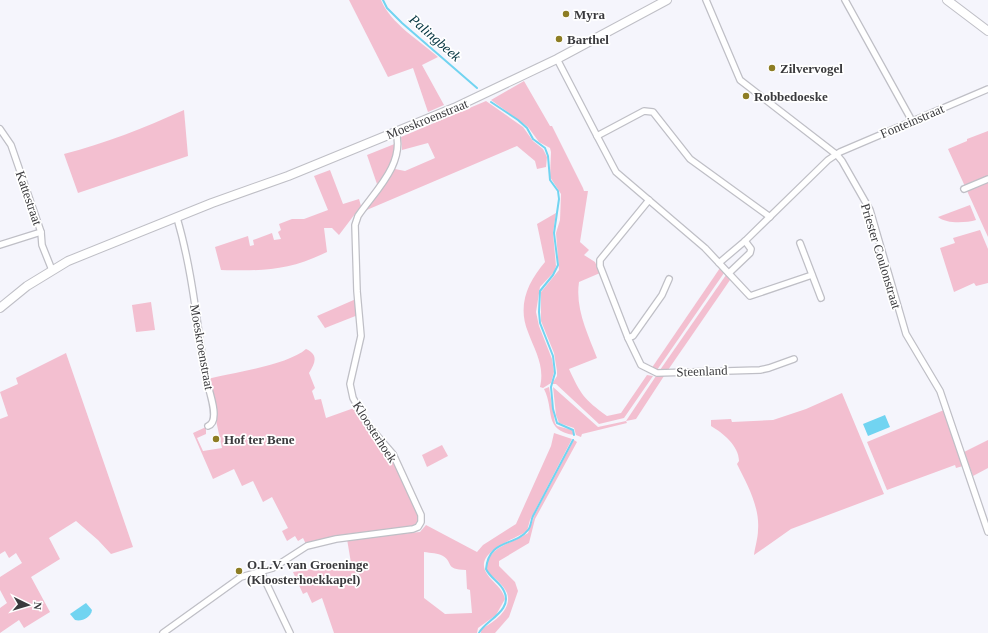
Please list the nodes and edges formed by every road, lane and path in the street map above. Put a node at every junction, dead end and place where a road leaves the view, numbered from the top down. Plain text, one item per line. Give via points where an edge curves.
1 (667, 0) edge
2 (706, 0) edge
3 (845, 0) edge
4 (947, 0) edge
5 (988, 30) edge
6 (557, 59) junction
7 (988, 89) edge
8 (912, 121) junction
9 (0, 129) edge
10 (396, 132) junction
11 (597, 136) junction
12 (837, 155) junction
13 (988, 179) edge
14 (964, 189) dead end
15 (649, 200) junction
16 (770, 217) junction
17 (177, 218) junction
18 (41, 232) junction
19 (745, 241) junction
20 (800, 243) dead end
21 (0, 245) edge
22 (719, 263) junction
23 (52, 270) junction
24 (729, 273) junction
25 (812, 275) junction
26 (669, 279) dead end
27 (821, 298) dead end
28 (0, 308) edge
29 (628, 338) junction
30 (794, 358) dead end
31 (208, 426) dead end
32 (988, 532) edge
33 (262, 572) junction
34 (163, 633) edge
35 (290, 633) edge

1 - 6 main road, Moeskroenstraat
2 - 12 street, Priester Coulonstraat via 740,80
3 - 8 street
4 - 5 main road
6 - 10 main road, Moeskroenstraat via 479,97
6 - 11 street
7 - 8 street, Fonteinstraat
8 - 12 street, Fonteinstraat
9 - 18 street, Kattestraat via 10,145
10 - 17 main road, Moeskroenstraat
10 - 33 street, Kloosterhoek via 399,148 395,163 358,216 355,225 361,336 350,384 352,398 360,413 393,454 421,515 421,522 418,528 307,546 273,568
11 - 15 street via 616,172
11 - 16 street via 644,111 653,112 690,159
12 - 16 street, Fonteinstraat via 828,160
12 - 32 street, Priester Coulonstraat via 870,210 906,334 940,391
13 - 14 street
15 - 22 street
15 - 29 street, Steenland via 600,260 600,266
16 - 19 street, Fonteinstraat
17 - 23 main road, Moeskroenstraat via 83,254
17 - 31 street, Moeskroenstraat via 191,283 206,380 214,409 213,423
18 - 21 street
18 - 23 street, Kattestraat via 42,245
19 - 22 street
19 - 24 street via 751,249 750,253
20 - 25 street
22 - 24 street
23 - 28 main road, Moeskroenstraat
24 - 25 street via 750,296
25 - 27 street
26 - 29 street via 662,295 633,336
29 - 30 street, Steenland via 641,366 657,373 760,370
33 - 34 street, Kloosterhoek via 240,577
33 - 35 street

